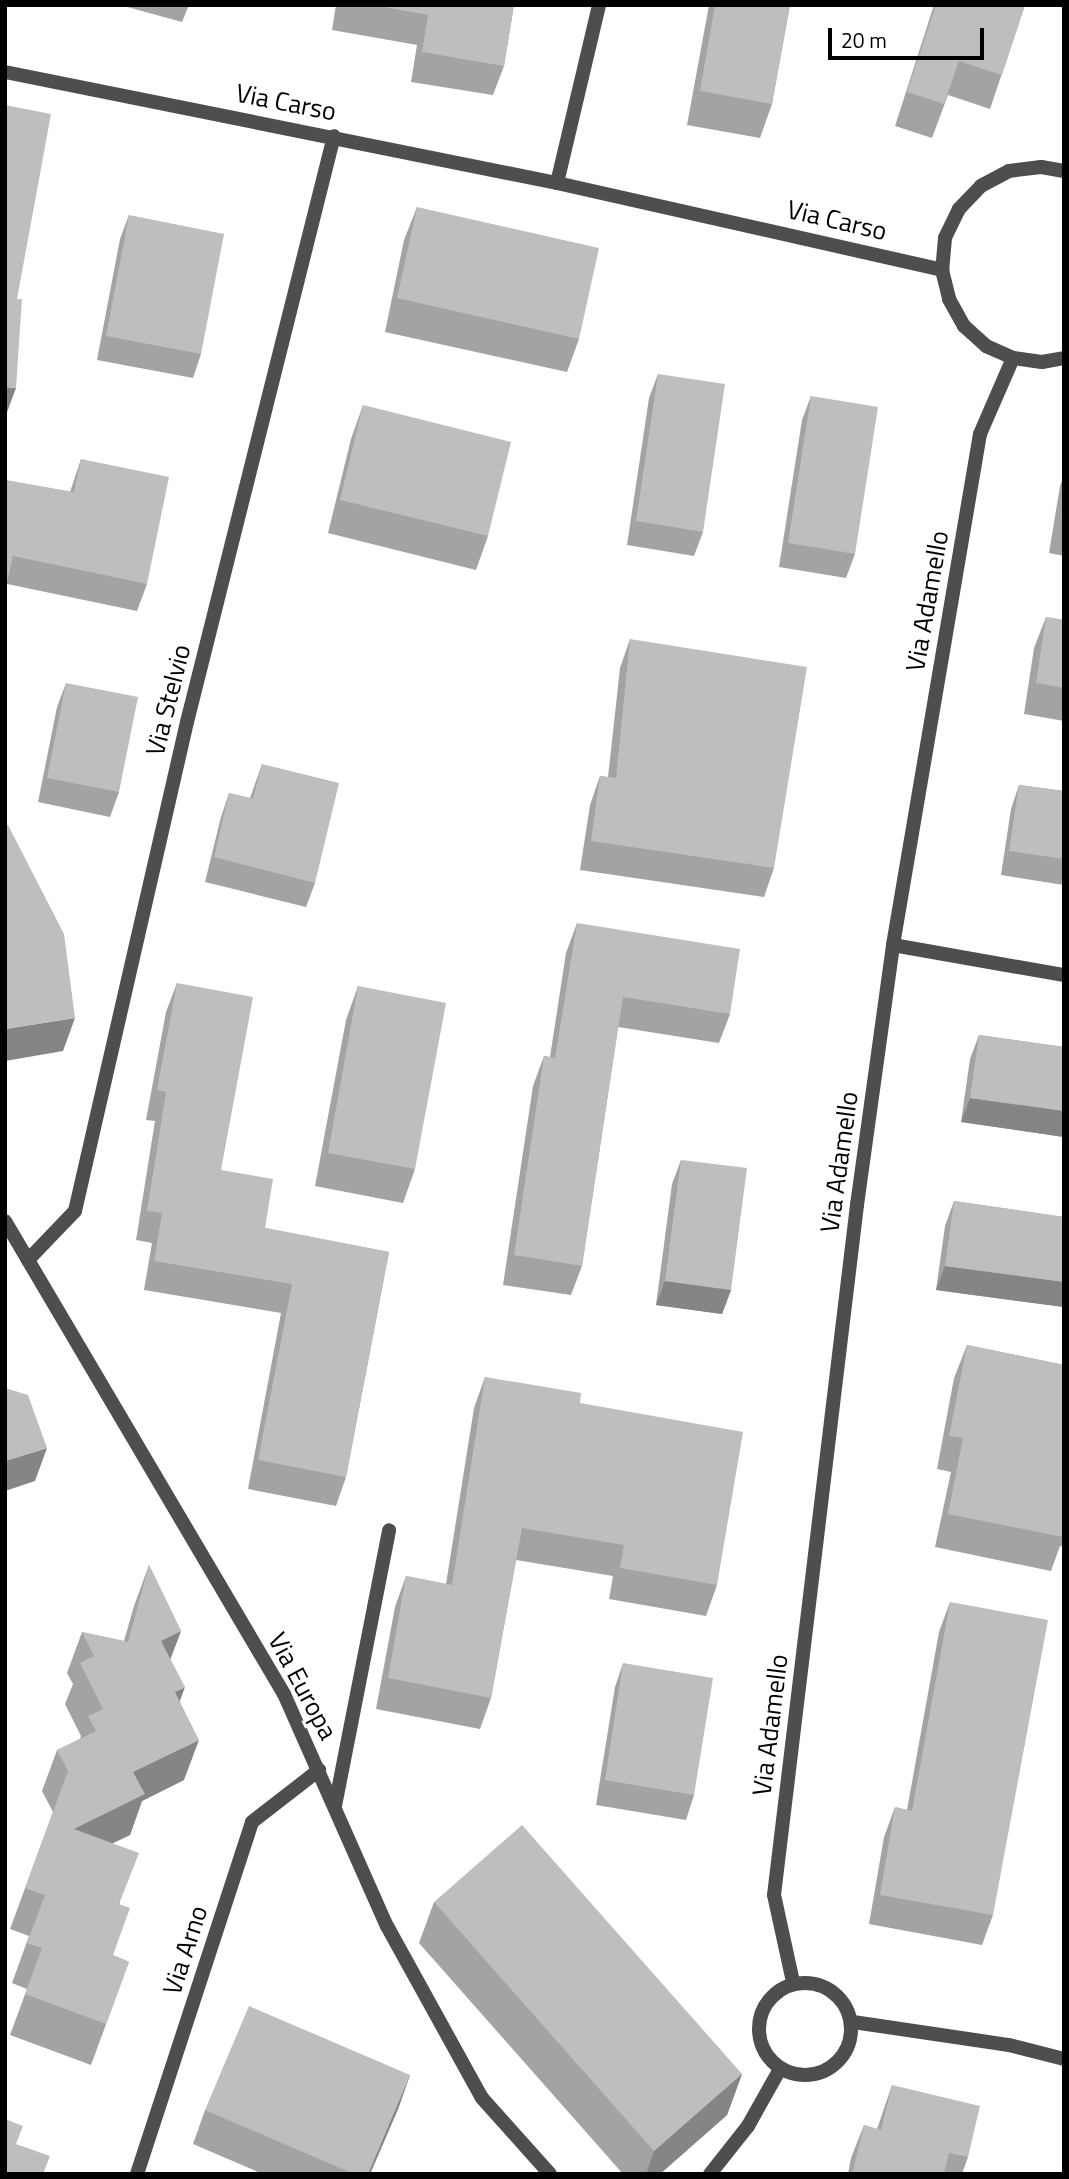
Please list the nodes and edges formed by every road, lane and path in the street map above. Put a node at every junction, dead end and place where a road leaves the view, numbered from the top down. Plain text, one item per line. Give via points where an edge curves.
1 (599, 5) edge
2 (5, 72) edge
3 (334, 136) junction
4 (1064, 171) edge
5 (557, 183) junction
6 (942, 270) junction
7 (1013, 358) junction
8 (1064, 358) edge
9 (893, 945) junction
10 (1064, 975) edge
11 (5, 1221) edge
12 (28, 1261) junction
13 (389, 1530) dead end
14 (319, 1770) junction
15 (335, 1806) junction
16 (793, 1982) junction
17 (853, 2022) junction
18 (1064, 2059) edge
19 (780, 2069) junction
20 (137, 2174) edge
21 (550, 2174) edge
22 (710, 2174) edge

1 - 5 street
2 - 3 street, Via Carso
3 - 5 street, Via Carso
3 - 12 street, Via Stelvio via 187,722 75,1211
4 - 6 street via 1041,166 1009,171 981,186 959,209 945,238
5 - 6 street, Via Carso
6 - 7 street via 949,299 964,326 986,346
7 - 8 street via 1042,362
7 - 9 street, Via Adamello via 980,434
9 - 10 street
9 - 16 street, Via Adamello via 774,1895
11 - 12 street, Via Europa
12 - 14 street, Via Europa via 284,1694
13 - 15 street
14 - 15 street, Via Europa
14 - 20 street, Via Arno via 252,1822
15 - 21 street, Via Europa via 387,1926 482,2098
16 - 17 street via 832,1988
16 - 19 street via 763,2004 758,2040
17 - 18 street via 1009,2045
17 - 19 street via 845,2056 815,2076
19 - 22 street via 748,2126

